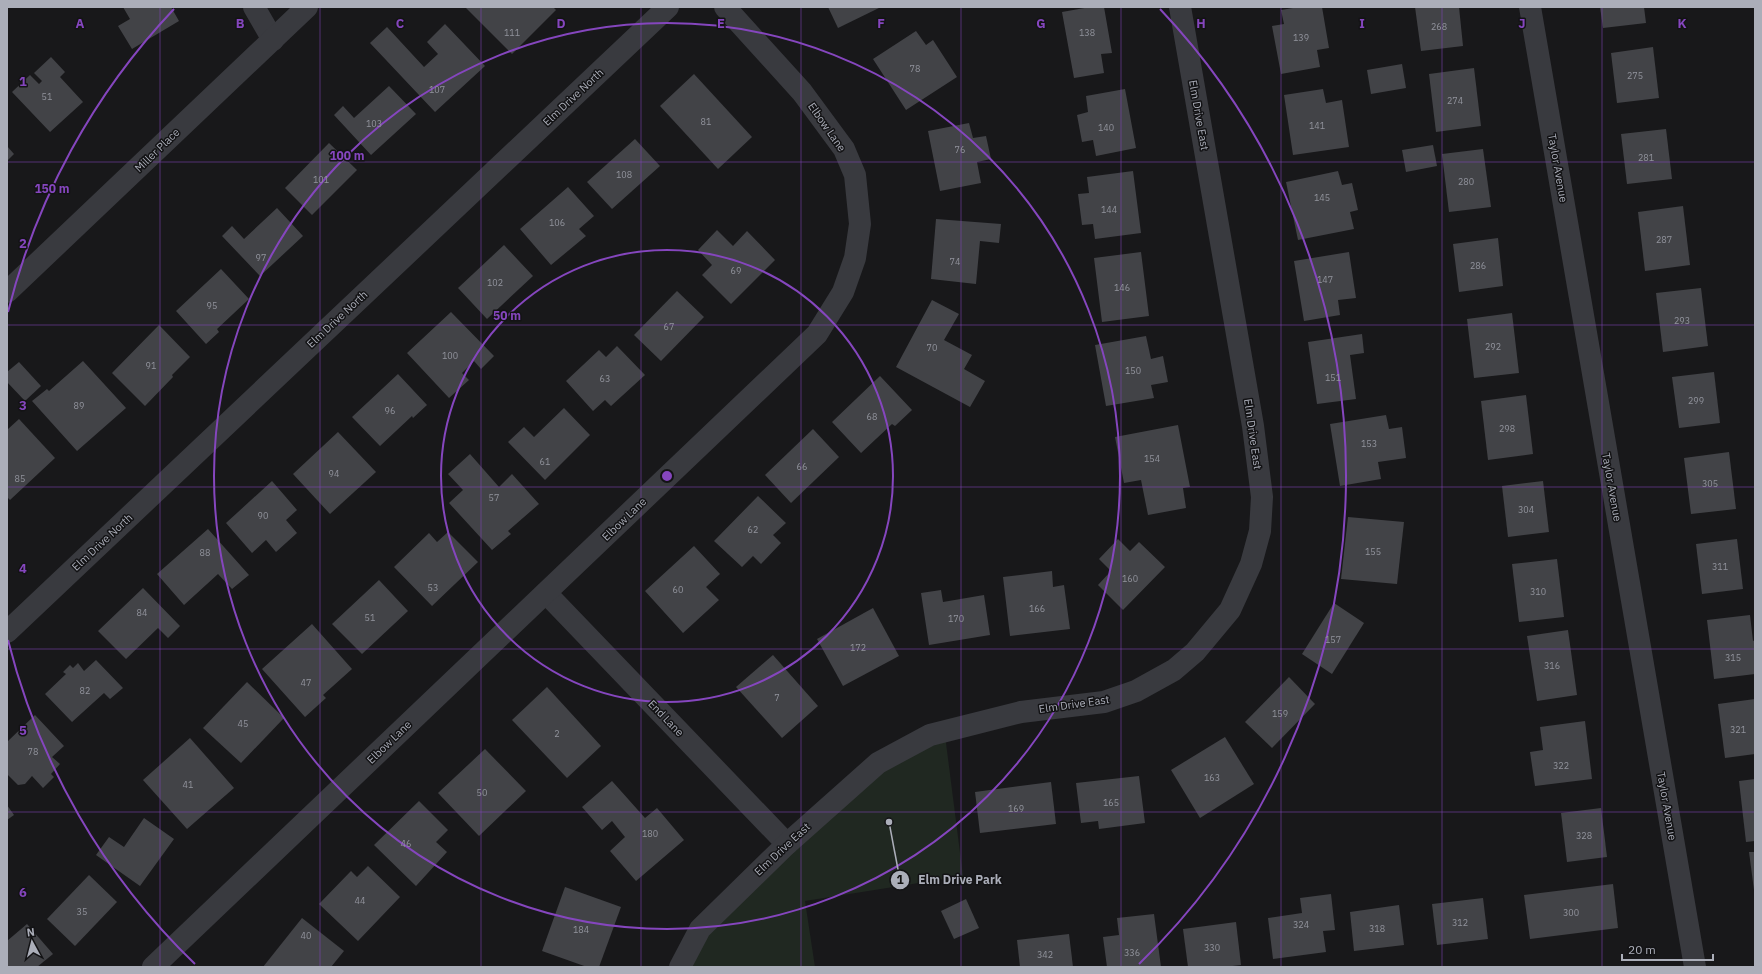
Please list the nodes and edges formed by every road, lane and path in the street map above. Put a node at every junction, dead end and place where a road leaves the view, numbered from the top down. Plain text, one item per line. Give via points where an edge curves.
1 (254, 7) edge
2 (308, 7) edge
3 (668, 7) edge
4 (725, 7) edge
5 (1180, 7) edge
6 (1530, 7) edge
7 (273, 40) junction
8 (7, 292) edge
9 (546, 593) junction
10 (7, 632) edge
11 (787, 844) junction
12 (154, 967) edge
13 (680, 967) edge
14 (1694, 967) edge

1 - 7 street
2 - 7 street, Miller Place
3 - 10 street, Elm Drive North
4 - 9 street, Elbow Lane via 802,92 844,149 854,175 860,224 855,258 843,292 817,334
5 - 11 street, Elm Drive East via 1253,426 1262,497 1260,531 1252,564 1230,610 1195,652 1174,670 1136,691 1104,702 1021,712 930,735 878,763
6 - 14 street, Taylor Avenue
7 - 8 street, Miller Place
9 - 11 street, End Lane
9 - 12 street, Elbow Lane
11 - 13 street, Elm Drive East via 700,928

